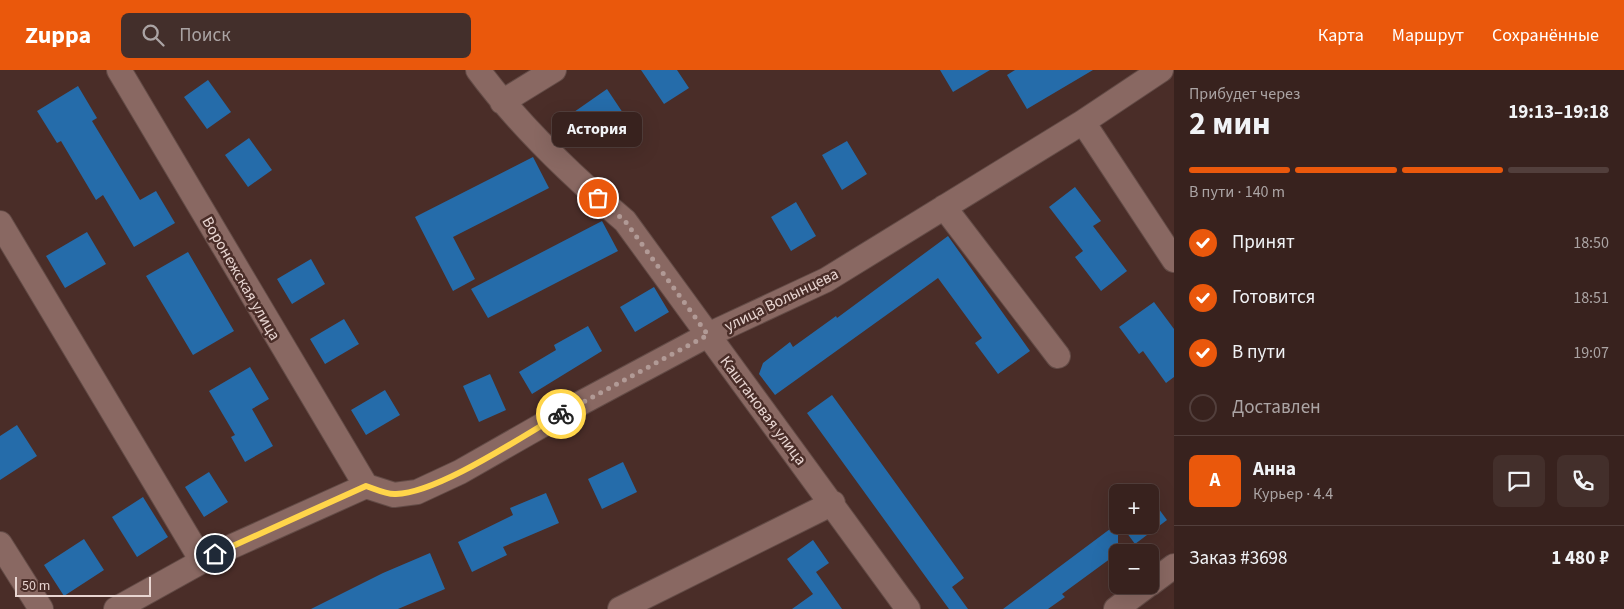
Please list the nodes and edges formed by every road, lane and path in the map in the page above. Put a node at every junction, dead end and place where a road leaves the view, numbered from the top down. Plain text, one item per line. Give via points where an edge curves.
1 (119, 70) edge
2 (478, 70) edge
3 (554, 70) edge
4 (1161, 70) edge
5 (502, 102) junction
6 (1083, 122) junction
7 (944, 207) junction
8 (0, 223) edge
9 (1174, 260) edge
10 (708, 335) junction
11 (1058, 356) dead end
12 (366, 486) junction
13 (833, 503) junction
14 (0, 544) edge
15 (202, 561) junction
16 (1174, 566) edge
17 (1159, 577) edge
18 (1136, 594) edge
19 (41, 609) edge
20 (116, 609) edge
21 (620, 609) edge
22 (908, 609) edge
23 (1116, 609) edge

1 - 12 street, Воронежская улица
2 - 5 street, Каштановая улица
3 - 5 street
4 - 6 street, улица Волынцева
5 - 10 street, Каштановая улица via 584,186 625,221
6 - 7 street, улица Волынцева
6 - 9 street
7 - 10 street, улица Волынцева via 826,280
7 - 11 street
8 - 15 street
10 - 12 street, улица Волынцева via 460,472 417,492 394,495
10 - 13 street, Каштановая улица
12 - 15 street
13 - 21 street
13 - 22 street, Каштановая улица
14 - 19 street
15 - 20 street
16 - 17 street
18 - 23 street

